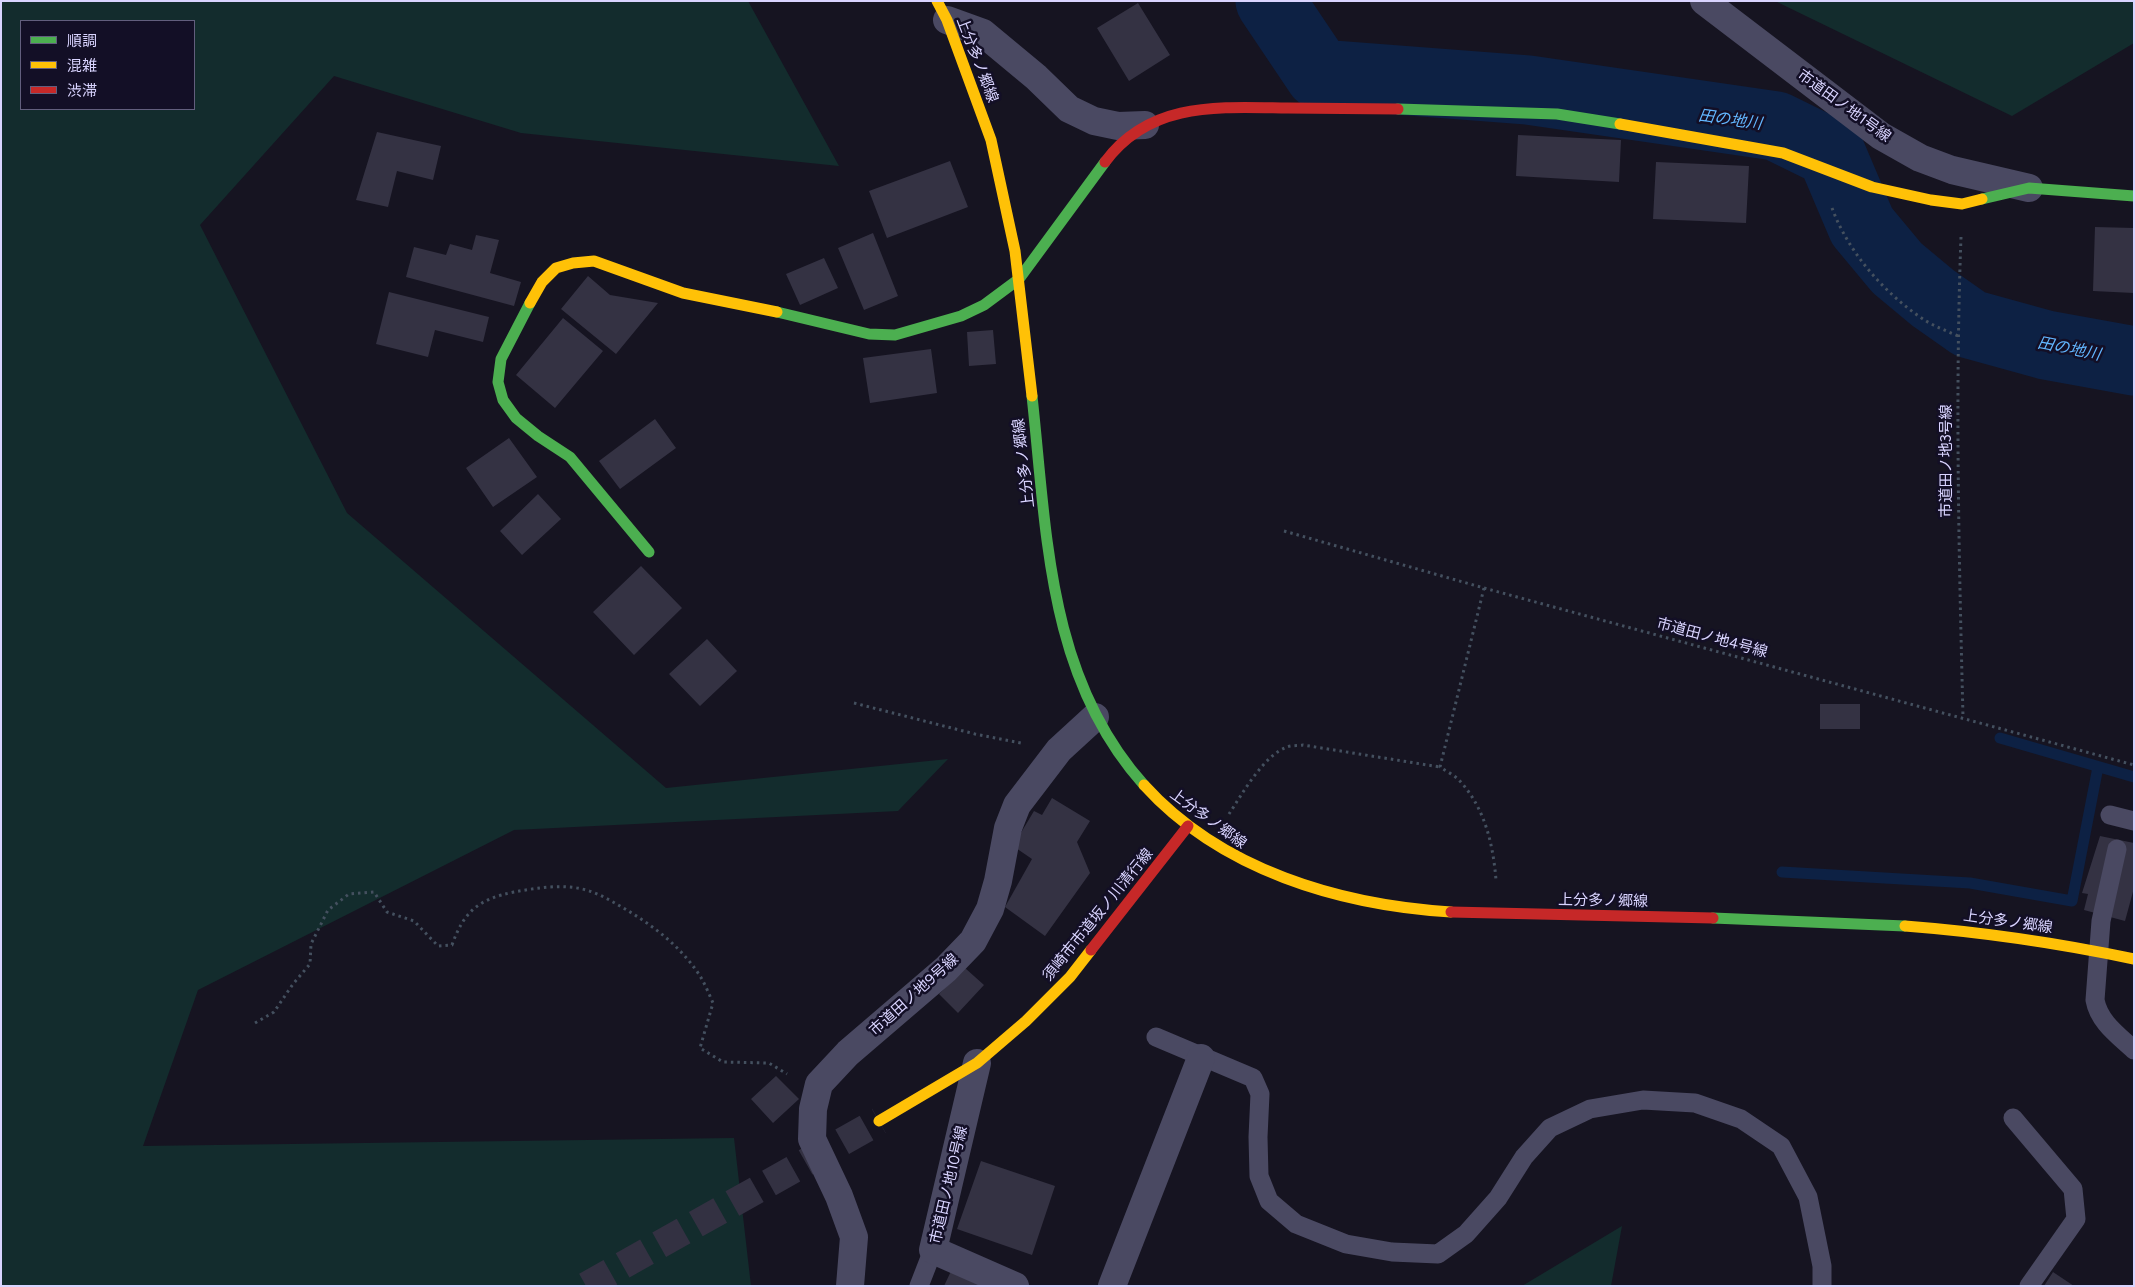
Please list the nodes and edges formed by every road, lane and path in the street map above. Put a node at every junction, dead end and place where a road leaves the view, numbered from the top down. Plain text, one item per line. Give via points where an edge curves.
1 (1704, 1) edge
2 (942, 10) edge
3 (1145, 125) junction
4 (1816, 167) junction
5 (2029, 188) junction
6 (2134, 196) edge
7 (1962, 204) junction
8 (1019, 279) junction
9 (1958, 336) junction
10 (1284, 531) dead end
11 (649, 552) dead end
12 (1484, 588) junction
13 (854, 702) dead end
14 (1095, 717) junction
15 (1964, 717) junction
16 (1059, 750) junction
17 (2134, 765) edge
18 (1440, 768) junction
19 (2110, 815) dead end
20 (1227, 816) dead end
21 (2134, 821) edge
22 (1188, 826) junction
23 (2117, 849) dead end
24 (1496, 881) dead end
25 (2100, 951) junction
26 (2134, 959) edge
27 (255, 1023) dead end
28 (1156, 1037) dead end
29 (2134, 1050) edge
30 (1201, 1058) junction
31 (978, 1063) junction
32 (816, 1094) junction
33 (2012, 1118) dead end
34 (879, 1121) tunnel mouth
35 (933, 1250) junction
36 (850, 1286) edge
37 (919, 1286) edge
38 (1015, 1286) edge
39 (1112, 1286) edge
40 (1822, 1286) edge
41 (2029, 1286) edge

1 - 5 street, 市道田ノ地1号線 via 1881,136 1920,158 1952,170
2 - 3 street via 983,33 1069,109 1094,121 1118,126
2 - 8 street, 上分多ノ郷線 via 991,140
3 - 4 street via 1170,115 1231,107 1557,114 1752,146 1783,153
3 - 8 street via 1116,147
4 - 7 street via 1903,195
4 - 9 path via 1836,219 1872,275 1927,322
5 - 6 street
5 - 7 street
7 - 9 path, 市道田ノ地3号線
8 - 11 street via 984,305 961,316 895,335 869,334 683,293 594,261 556,268 542,282 510,337 501,360 498,382 503,400 516,418 570,458
8 - 14 street, 上分多ノ郷線 via 1052,573 1061,624
9 - 15 path, 市道田ノ地3号線
10 - 12 path, 市道田ノ地4号線
12 - 15 path, 市道田ノ地4号線
12 - 18 path
13 - 16 path via 975,734
14 - 16 street, 市道田ノ地9号線
14 - 22 street, 上分多ノ郷線 via 1122,759 1149,792
15 - 17 path, 市道田ノ地4号線
16 - 32 street, 市道田ノ地9号線 via 1017,805 1008,828 990,909 973,941 946,969 848,1053 819,1084
18 - 20 path via 1303,745 1288,746 1274,755
18 - 24 path via 1458,780 1486,824 1493,848
19 - 21 lane
22 - 25 street, 上分多ノ郷線 via 1236,858 1285,880 1326,892 1398,906 1449,912 1937,928
22 - 31 street, 須崎市市道坂ノ川清行線 via 1070,977
23 - 25 lane via 2101,921
25 - 26 street, 上分多ノ郷線
25 - 29 lane via 2095,1000 2097,1012
27 - 32 path via 274,1012 310,964 311,944 328,910 349,894 374,892 386,912 414,922 438,946 452,945 459,926 472,908 501,895 558,886 581,888 615,903 670,939 700,976 713,1003 700,1048 723,1062 769,1063
28 - 30 lane
30 - 39 street
30 - 40 lane via 1253,1078 1260,1094 1259,1176 1269,1201 1296,1224 1346,1244 1392,1252 1438,1254 1466,1234 1498,1198 1524,1157 1550,1128 1590,1109 1643,1100 1696,1103 1741,1119 1781,1146 1808,1197 1822,1266
31 - 34 street, 須崎市市道坂ノ川清行線
31 - 35 street, 市道田ノ地10号線
32 - 36 street, 市道田ノ地9号線 via 812,1109 812,1139 854,1236
33 - 41 lane via 2073,1189 2076,1219
35 - 37 lane
35 - 38 street, 市道田ノ地10号線

